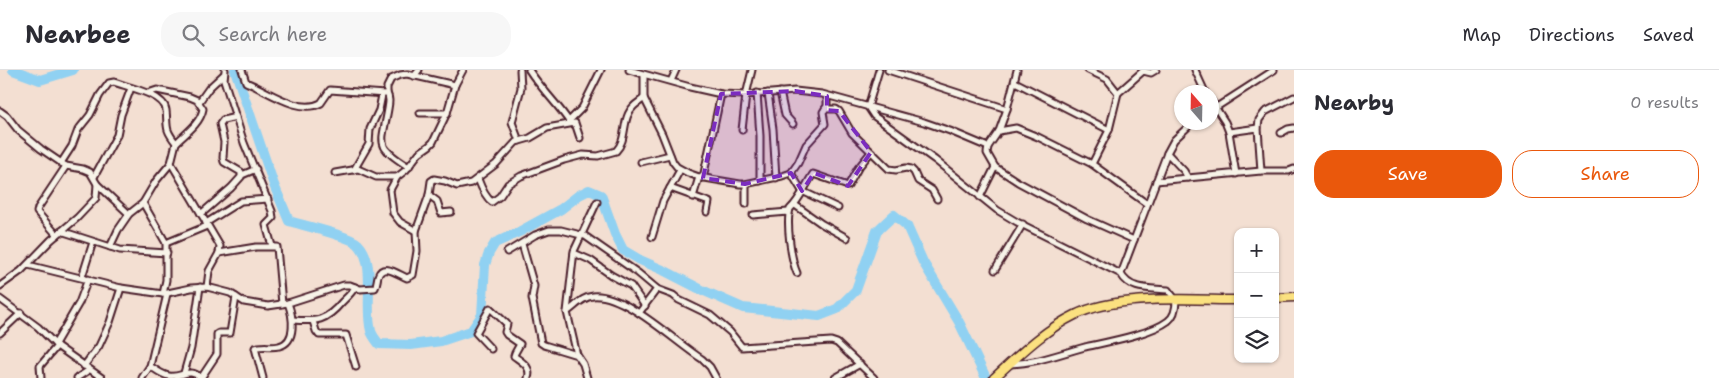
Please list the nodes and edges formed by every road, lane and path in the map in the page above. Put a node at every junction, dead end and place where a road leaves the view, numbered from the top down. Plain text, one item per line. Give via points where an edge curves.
1 (242, 70) edge
2 (419, 70) edge
3 (463, 70) edge
4 (520, 70) edge
5 (528, 70) edge
6 (601, 70) edge
7 (632, 70) edge
8 (654, 70) edge
9 (676, 70) edge
10 (752, 70) edge
11 (879, 70) edge
12 (888, 70) edge
13 (1017, 70) edge
14 (1088, 70) edge
15 (1156, 70) edge
16 (1205, 70) edge
17 (1274, 70) edge
18 (224, 72) edge
19 (1196, 72) edge
20 (644, 75) junction
21 (414, 76) junction
22 (652, 77) junction
23 (671, 82) junction
24 (1015, 82) junction
25 (455, 85) junction
26 (1202, 85) edge
27 (131, 88) junction
28 (780, 92) junction
29 (758, 93) junction
30 (768, 93) junction
31 (148, 94) junction
32 (385, 94) junction
33 (721, 94) junction
34 (1118, 94) junction
35 (746, 95) junction
36 (827, 96) junction
37 (1294, 97) edge
38 (644, 98) junction
39 (200, 102) junction
40 (1219, 105) edge
41 (868, 107) junction
42 (826, 109) junction
43 (1007, 109) junction
44 (0, 111) edge
45 (420, 113) dead end
46 (447, 113) junction
47 (1219, 116) edge
48 (236, 117) junction
49 (570, 122) junction
50 (793, 124) dead end
51 (1258, 128) junction
52 (1294, 128) edge
53 (742, 130) dead end
54 (1109, 130) junction
55 (1185, 130) edge
56 (999, 131) junction
57 (1229, 132) junction
58 (1281, 133) dead end
59 (580, 138) dead end
60 (519, 141) junction
61 (176, 143) junction
62 (988, 147) junction
63 (871, 152) junction
64 (1166, 153) junction
65 (670, 155) junction
66 (641, 162) dead end
67 (171, 163) junction
68 (64, 164) junction
69 (1092, 164) junction
70 (409, 167) junction
71 (995, 167) junction
72 (256, 169) junction
73 (1294, 169) edge
74 (354, 170) junction
75 (680, 170) junction
76 (1261, 171) junction
77 (335, 173) dead end
78 (791, 173) junction
79 (1236, 174) junction
80 (242, 175) junction
81 (94, 177) junction
82 (397, 177) junction
83 (701, 177) junction
84 (478, 178) junction
85 (776, 178) junction
86 (1188, 178) junction
87 (760, 181) junction
88 (1156, 181) junction
89 (97, 184) junction
90 (746, 184) junction
91 (670, 188) junction
92 (802, 191) junction
93 (429, 195) junction
94 (692, 197) junction
95 (980, 197) junction
96 (268, 199) junction
97 (937, 199) dead end
98 (597, 202) dead end
99 (143, 203) junction
100 (746, 204) dead end
101 (1147, 204) junction
102 (795, 205) junction
103 (838, 208) dead end
104 (451, 212) dead end
105 (707, 212) dead end
106 (788, 212) junction
107 (129, 214) junction
108 (200, 214) junction
109 (752, 215) dead end
110 (1023, 224) junction
111 (206, 225) junction
112 (416, 231) junction
113 (59, 233) junction
114 (582, 236) junction
115 (652, 237) dead end
116 (847, 238) dead end
117 (1134, 240) junction
118 (93, 242) junction
119 (166, 243) junction
120 (522, 244) junction
121 (272, 246) junction
122 (110, 247) junction
123 (508, 252) dead end
124 (167, 253) junction
125 (219, 253) junction
126 (574, 253) junction
127 (28, 264) junction
128 (995, 270) dead end
129 (797, 272) dead end
130 (1121, 274) junction
131 (85, 278) junction
132 (0, 286) edge
133 (200, 287) junction
134 (206, 287) junction
135 (121, 288) junction
136 (358, 288) junction
137 (657, 289) junction
138 (165, 294) junction
139 (236, 297) junction
140 (1294, 297) edge
141 (1279, 298) edge
142 (0, 299) edge
143 (1176, 300) junction
144 (1234, 300) edge
145 (288, 303) junction
146 (282, 304) junction
147 (645, 306) junction
148 (567, 312) junction
149 (21, 313) junction
150 (639, 313) junction
151 (293, 320) junction
152 (313, 321) junction
153 (0, 333) edge
154 (56, 345) junction
155 (491, 349) dead end
156 (577, 355) junction
157 (860, 364) junction
158 (1010, 364) junction
159 (150, 366) junction
160 (356, 367) dead end
161 (87, 368) junction
162 (184, 373) junction
163 (41, 378) edge
164 (78, 378) edge
165 (102, 378) edge
166 (142, 378) edge
167 (201, 378) edge
168 (263, 378) edge
169 (528, 378) edge
170 (587, 378) edge
171 (716, 378) edge
172 (835, 378) edge
173 (874, 378) edge
174 (994, 378) edge

1 - 32 street via 246,82 279,99 307,106 321,103 330,90
2 - 21 street
3 - 25 street
4 - 60 street via 521,88 512,122
5 - 49 street
6 - 49 street via 582,108
7 - 20 street
8 - 22 street
9 - 23 street
10 - 35 street
11 - 41 street
12 - 43 street
13 - 24 street
14 - 34 street via 1107,79
15 - 34 street via 1151,73 1143,71
16 - 19 street
17 - 40 street
18 - 39 street
18 - 48 street
19 - 26 street
20 - 22 street
20 - 38 street
21 - 25 street
21 - 32 street via 400,75 391,79
22 - 23 street
23 - 33 street
24 - 43 street
24 - 54 street
25 - 46 street
27 - 31 street
27 - 68 street via 114,82 107,85 90,116 78,130
27 - 81 street via 117,135
28 - 30 street
28 - 36 street
28 - 50 street via 785,115
29 - 30 street
29 - 35 street
29 - 87 street
30 - 85 street
31 - 39 street via 157,90
31 - 61 street via 165,105 167,129
32 - 70 street via 389,102 383,144 390,155
32 - 74 street via 370,129 369,144
33 - 35 street
33 - 83 street
34 - 54 street
35 - 53 street
36 - 41 street
36 - 42 street
37 - 51 street via 1261,116
38 - 65 street
38 - 84 street via 630,111 624,137 616,151 564,160 521,176 508,184 492,202
39 - 61 street via 203,109 198,122
41 - 62 street via 950,131
41 - 95 street via 874,116
42 - 63 street via 839,111 852,133
42 - 78 street via 823,112 825,124 806,145
43 - 56 street
44 - 68 street via 24,135
45 - 46 street
46 - 70 street via 433,142
47 - 57 street
48 - 72 street
48 - 80 street via 220,124 223,158
49 - 59 street via 576,124
49 - 60 street
51 - 57 street
51 - 76 street
52 - 58 street
54 - 69 street
55 - 64 street
56 - 62 street
56 - 69 street via 1024,130
57 - 79 street
60 - 84 street
61 - 67 street
62 - 71 street via 987,153
63 - 92 street via 848,186 814,174
63 - 97 street via 889,169 911,169 918,181
64 - 86 street
64 - 88 street
65 - 66 street
65 - 75 street
67 - 99 street
67 - 108 street
68 - 81 street via 83,169
68 - 113 street via 37,212
69 - 101 street
70 - 82 street
71 - 95 street
71 - 117 street via 1087,219
72 - 80 street
72 - 96 street
73 - 76 street
74 - 77 street
74 - 82 street via 361,169 376,177
75 - 83 street
75 - 91 street
76 - 79 street
78 - 85 street
78 - 92 street
79 - 86 street
80 - 108 street
81 - 89 street
82 - 112 street via 390,190 393,213 400,222
83 - 90 street
83 - 94 street
84 - 93 street via 457,186 432,180
85 - 87 street
86 - 88 street
87 - 90 street
88 - 101 street
89 - 107 street
89 - 113 street via 96,198
90 - 100 street
91 - 94 street
91 - 115 street via 662,201
92 - 102 street
92 - 103 street
93 - 104 street via 437,201 441,213
93 - 112 street
94 - 105 street via 709,202
95 - 110 street
96 - 111 street via 241,201
96 - 121 street via 273,216 266,225
98 - 114 street
99 - 107 street
99 - 119 street
101 - 117 street
102 - 106 street
102 - 116 street
106 - 109 street
106 - 129 street via 791,254
107 - 122 street
108 - 111 street
110 - 128 street
110 - 130 street
111 - 119 street
111 - 125 street via 220,248
112 - 136 street via 413,275 408,278 384,269 379,273 375,288
113 - 118 street
113 - 127 street
114 - 120 street via 549,230
114 - 126 street
114 - 137 street via 609,252
117 - 130 street
118 - 122 street
118 - 131 street
119 - 124 street
120 - 123 street
120 - 156 street via 534,286 532,298 541,343
121 - 125 street
121 - 146 street via 278,248
122 - 124 street
124 - 138 street
125 - 134 street via 208,271
126 - 147 street via 631,286
126 - 148 street
127 - 131 street
127 - 132 street
130 - 143 street via 1129,284 1168,290
131 - 135 street
131 - 154 street via 79,303
133 - 134 street
133 - 138 street
133 - 162 street
134 - 139 street
135 - 138 street
135 - 161 street via 110,322
136 - 145 street via 344,286
136 - 152 street via 332,314
137 - 147 street
137 - 157 street via 710,315 742,347 831,341
138 - 159 street
139 - 146 street via 244,302 268,306
139 - 167 street via 230,333 217,334 217,354
140 - 141 main road
142 - 149 street
143 - 144 main road
143 - 158 main road via 1118,303 1076,314 1047,332
143 - 158 street via 1174,315 1161,325 1028,364
145 - 146 street
145 - 151 street
147 - 150 street
148 - 150 street via 580,300 593,296 610,298
148 - 156 street
149 - 153 street
149 - 154 street
150 - 171 street via 702,360
151 - 152 street
151 - 168 street via 286,342 255,348
152 - 160 street via 319,335 346,335
154 - 161 street
154 - 163 street via 40,366
155 - 169 street via 476,333 490,308 507,324 507,335 520,344 514,354 530,371
156 - 170 street
157 - 172 street
157 - 173 street
158 - 174 main road
159 - 162 street via 167,376
159 - 166 street
161 - 164 street
161 - 165 street
162 - 167 street via 194,373

